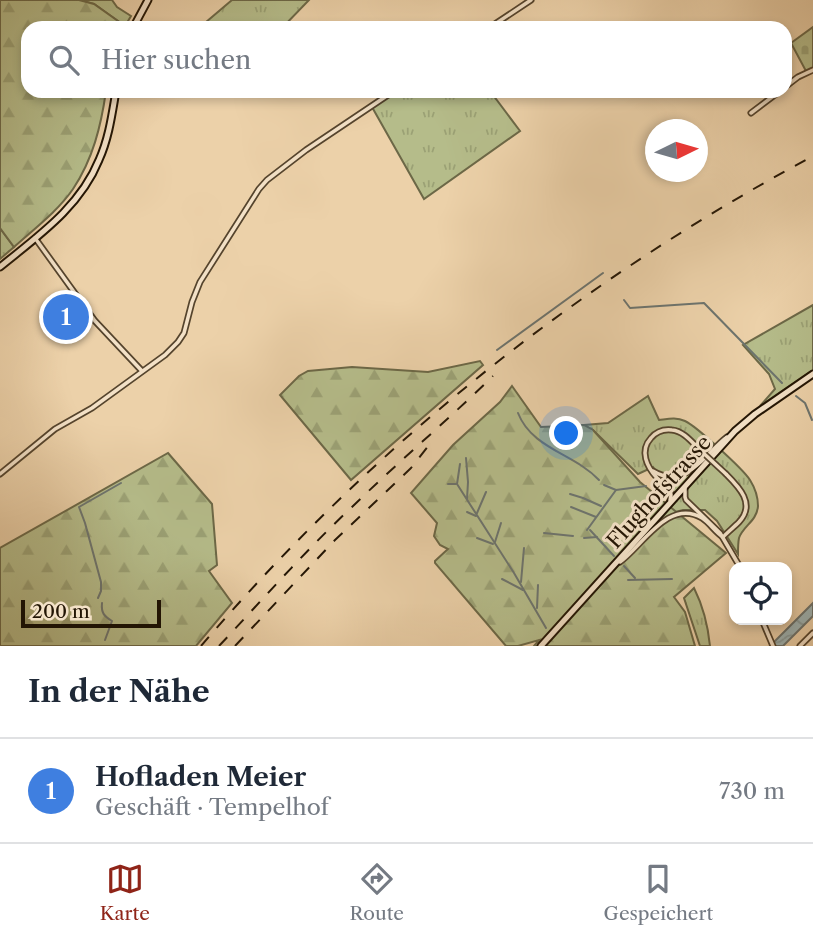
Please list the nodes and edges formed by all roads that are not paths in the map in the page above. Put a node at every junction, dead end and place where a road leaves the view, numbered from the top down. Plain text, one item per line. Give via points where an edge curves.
1 (148, 0) edge
2 (531, 0) edge
3 (137, 21) edge
4 (500, 21) edge
5 (813, 70) edge
6 (792, 82) edge
7 (115, 98) edge
8 (384, 98) edge
9 (771, 98) edge
10 (751, 113) dead end
11 (35, 238) junction
12 (0, 267) edge
13 (142, 371) junction
14 (813, 374) edge
15 (735, 431) junction
16 (651, 470) junction
17 (0, 474) edge
18 (685, 487) junction
19 (667, 507) junction
20 (723, 537) junction
21 (738, 562) edge
22 (612, 568) junction
23 (764, 625) edge
24 (813, 633) edge
25 (541, 646) edge
26 (773, 646) edge
27 (800, 646) edge

1 - 3 main road
2 - 4 street
5 - 6 street
7 - 11 main road via 106,142 90,179 71,205
8 - 13 street via 306,150 259,189 200,282 184,333 172,349
9 - 10 street
11 - 12 main road
11 - 13 street via 95,321
13 - 17 street via 55,429
14 - 15 main road, Flughofstrasse
15 - 16 street via 681,476 665,477
15 - 18 main road, Flughofstrasse
16 - 19 street via 671,493
16 - 20 street, bridge via 646,461 648,441 669,430 681,433 726,474 742,491 746,507 741,520
18 - 19 main road, Flughofstrasse
18 - 20 street via 687,500
19 - 22 main road, Flughofstrasse
20 - 21 street
20 - 22 street via 702,518 675,514
22 - 25 main road, Flughofstrasse
23 - 26 street
24 - 27 street

